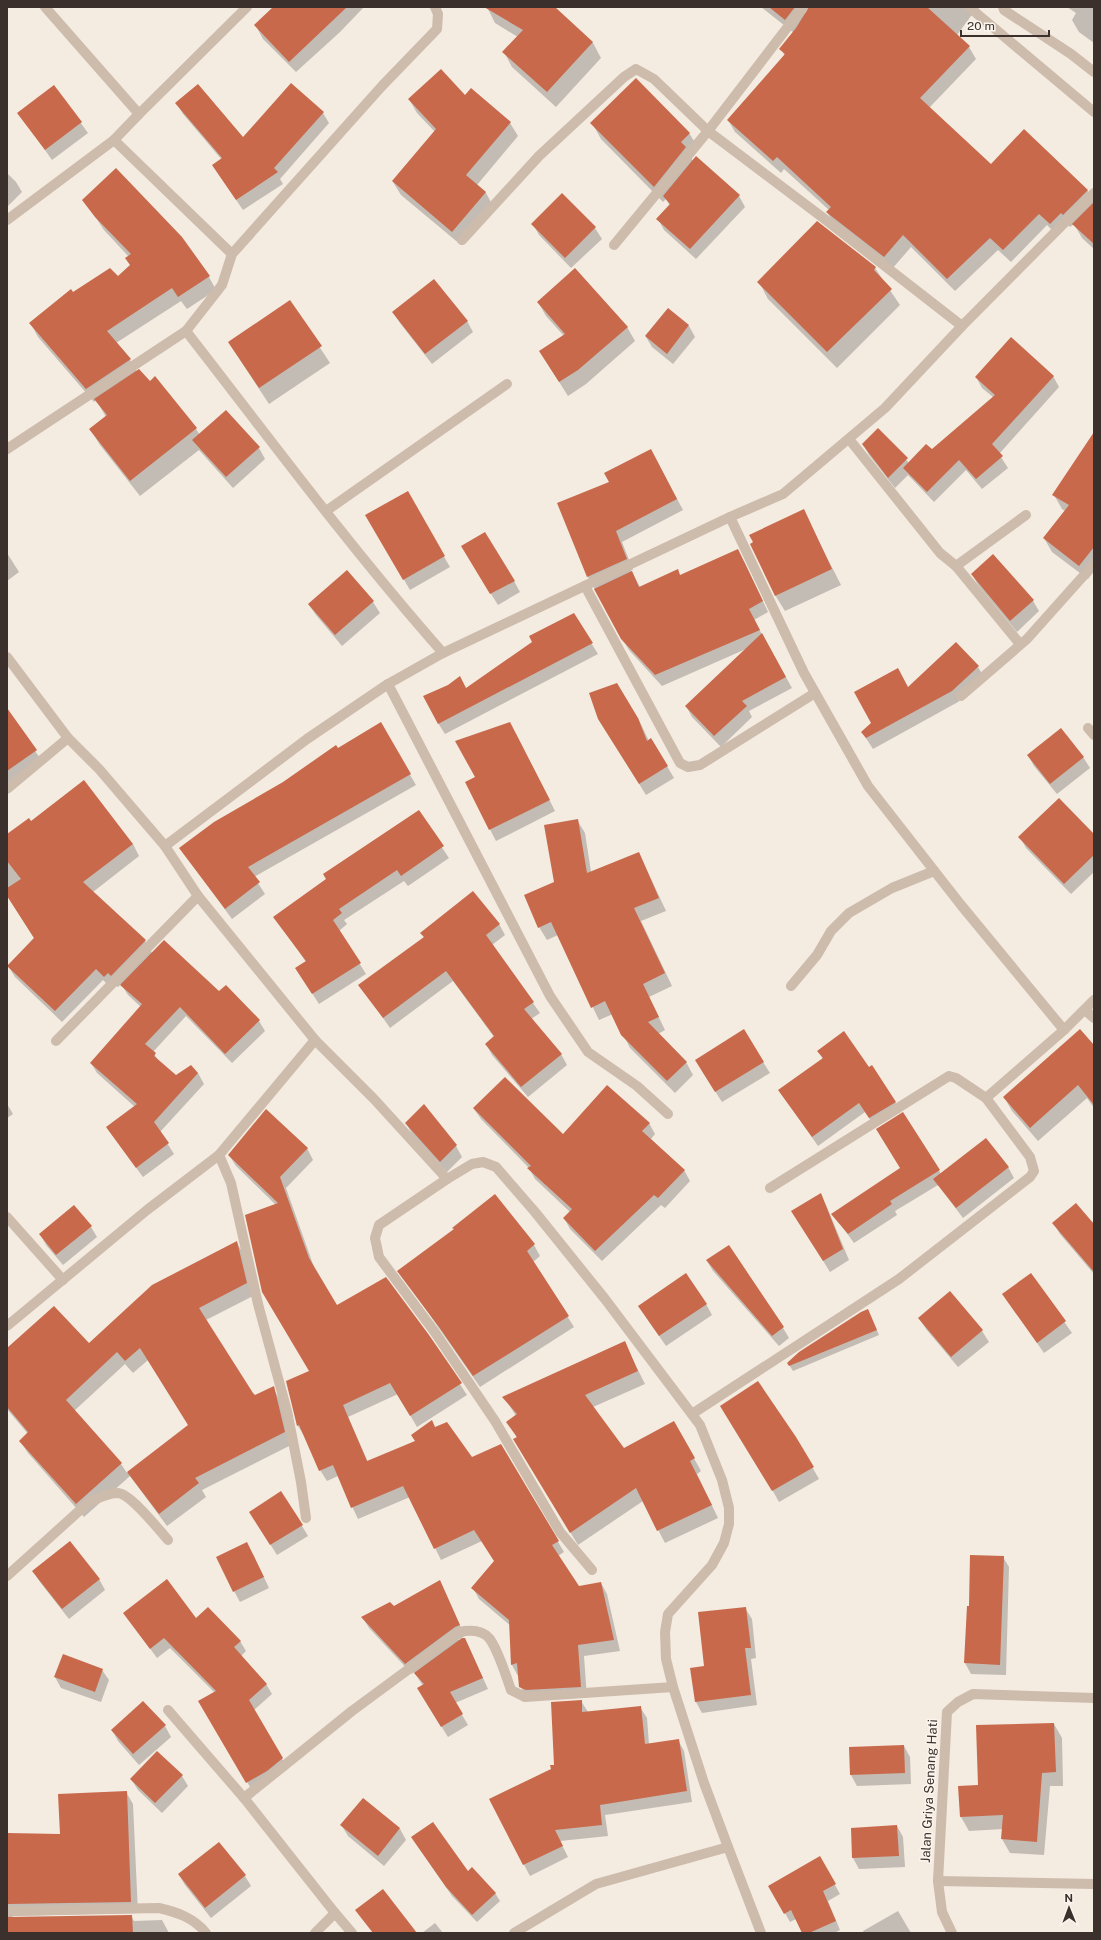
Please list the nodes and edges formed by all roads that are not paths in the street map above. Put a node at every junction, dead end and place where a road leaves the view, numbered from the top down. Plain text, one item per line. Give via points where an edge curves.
1 (45, 7) edge
2 (247, 7) edge
3 (435, 7) edge
4 (803, 7) edge
5 (969, 7) edge
6 (1004, 7) edge
7 (1094, 72) edge
8 (1094, 112) edge
9 (139, 114) junction
10 (708, 131) junction
11 (114, 140) junction
12 (1094, 193) edge
13 (7, 220) edge
14 (462, 240) dead end
15 (614, 245) dead end
16 (232, 254) junction
17 (962, 326) junction
18 (186, 331) junction
19 (507, 384) dead end
20 (849, 440) junction
21 (7, 449) edge
22 (326, 511) junction
23 (1026, 515) dead end
24 (730, 517) junction
25 (1094, 564) edge
26 (956, 566) junction
27 (585, 586) junction
28 (1020, 644) junction
29 (443, 654) junction
30 (7, 657) edge
31 (388, 684) junction
32 (815, 694) junction
33 (961, 696) dead end
34 (68, 738) junction
35 (7, 789) edge
36 (165, 846) junction
37 (934, 871) junction
38 (198, 896) junction
39 (791, 986) dead end
40 (1094, 1000) edge
41 (1085, 1010) junction
42 (1094, 1018) edge
43 (1064, 1030) junction
44 (315, 1040) junction
45 (56, 1041) dead end
46 (986, 1098) junction
47 (668, 1114) dead end
48 (219, 1154) junction
49 (447, 1179) junction
50 (770, 1188) dead end
51 (7, 1217) edge
52 (62, 1280) junction
53 (7, 1326) edge
54 (692, 1414) junction
55 (306, 1518) dead end
56 (168, 1540) dead end
57 (592, 1570) dead end
58 (7, 1576) edge
59 (673, 1687) junction
60 (1094, 1698) edge
61 (168, 1710) dead end
62 (244, 1798) junction
63 (728, 1847) junction
64 (938, 1881) junction
65 (1094, 1884) edge
66 (7, 1911) edge
67 (335, 1913) junction
68 (526, 1929) edge
69 (206, 1933) edge
70 (315, 1933) edge
71 (352, 1933) edge
72 (514, 1933) edge
73 (761, 1933) edge
74 (952, 1933) edge

1 - 9 street
2 - 9 street
3 - 16 street via 438,14 437,30 382,86
4 - 10 street
5 - 8 street
6 - 7 street via 1004,10
9 - 11 street
10 - 14 street via 654,79 636,69 624,77 539,156
10 - 15 street
10 - 17 street
11 - 13 street
11 - 16 street
12 - 17 street
16 - 18 street via 222,285
17 - 20 street via 885,408
18 - 21 street
18 - 22 street
19 - 22 street
20 - 24 street via 784,494
20 - 26 street via 940,553
22 - 29 street
23 - 26 street
24 - 27 street
24 - 32 street
25 - 28 street
26 - 28 street
27 - 29 street
27 - 32 street via 680,763 688,767 700,765
28 - 33 street
29 - 31 street
30 - 34 street
31 - 36 street via 307,739
31 - 47 street via 550,996 588,1052 637,1086
32 - 37 street via 868,786
34 - 35 street
34 - 36 street via 99,769
36 - 38 street
37 - 39 street via 892,888 849,913 831,931 817,955
37 - 43 street
38 - 44 street
38 - 45 street
40 - 41 street
41 - 42 street
41 - 43 street
43 - 46 street
44 - 48 street
44 - 49 street
46 - 50 street via 949,1076
46 - 54 street via 1030,1157 1034,1171 1030,1177 898,1279
48 - 52 street
48 - 55 street via 231,1183 258,1304 287,1411
49 - 54 street via 472,1164 483,1162 496,1167 600,1293
49 - 57 street via 379,1225 375,1238 379,1257 434,1331 495,1421 560,1532
51 - 52 street
52 - 53 street
54 - 59 street via 700,1425 722,1480 729,1508 729,1524 724,1543 712,1565 668,1614 666,1659
56 - 58 street via 135,1503 120,1493 105,1494 89,1502
59 - 62 street via 525,1697 511,1690 489,1637 468,1630 459,1632 352,1711
59 - 63 street
60 - 64 street, Jalan Griya Senang Hati via 974,1694 946,1712
61 - 62 street
62 - 67 street
63 - 68 street via 596,1884
63 - 73 street
64 - 65 street, Jalan Griya Senang Hati
64 - 74 street, Jalan Griya Senang Hati via 942,1912
66 - 69 street via 159,1908 178,1912
67 - 70 street
67 - 71 street
68 - 72 street

